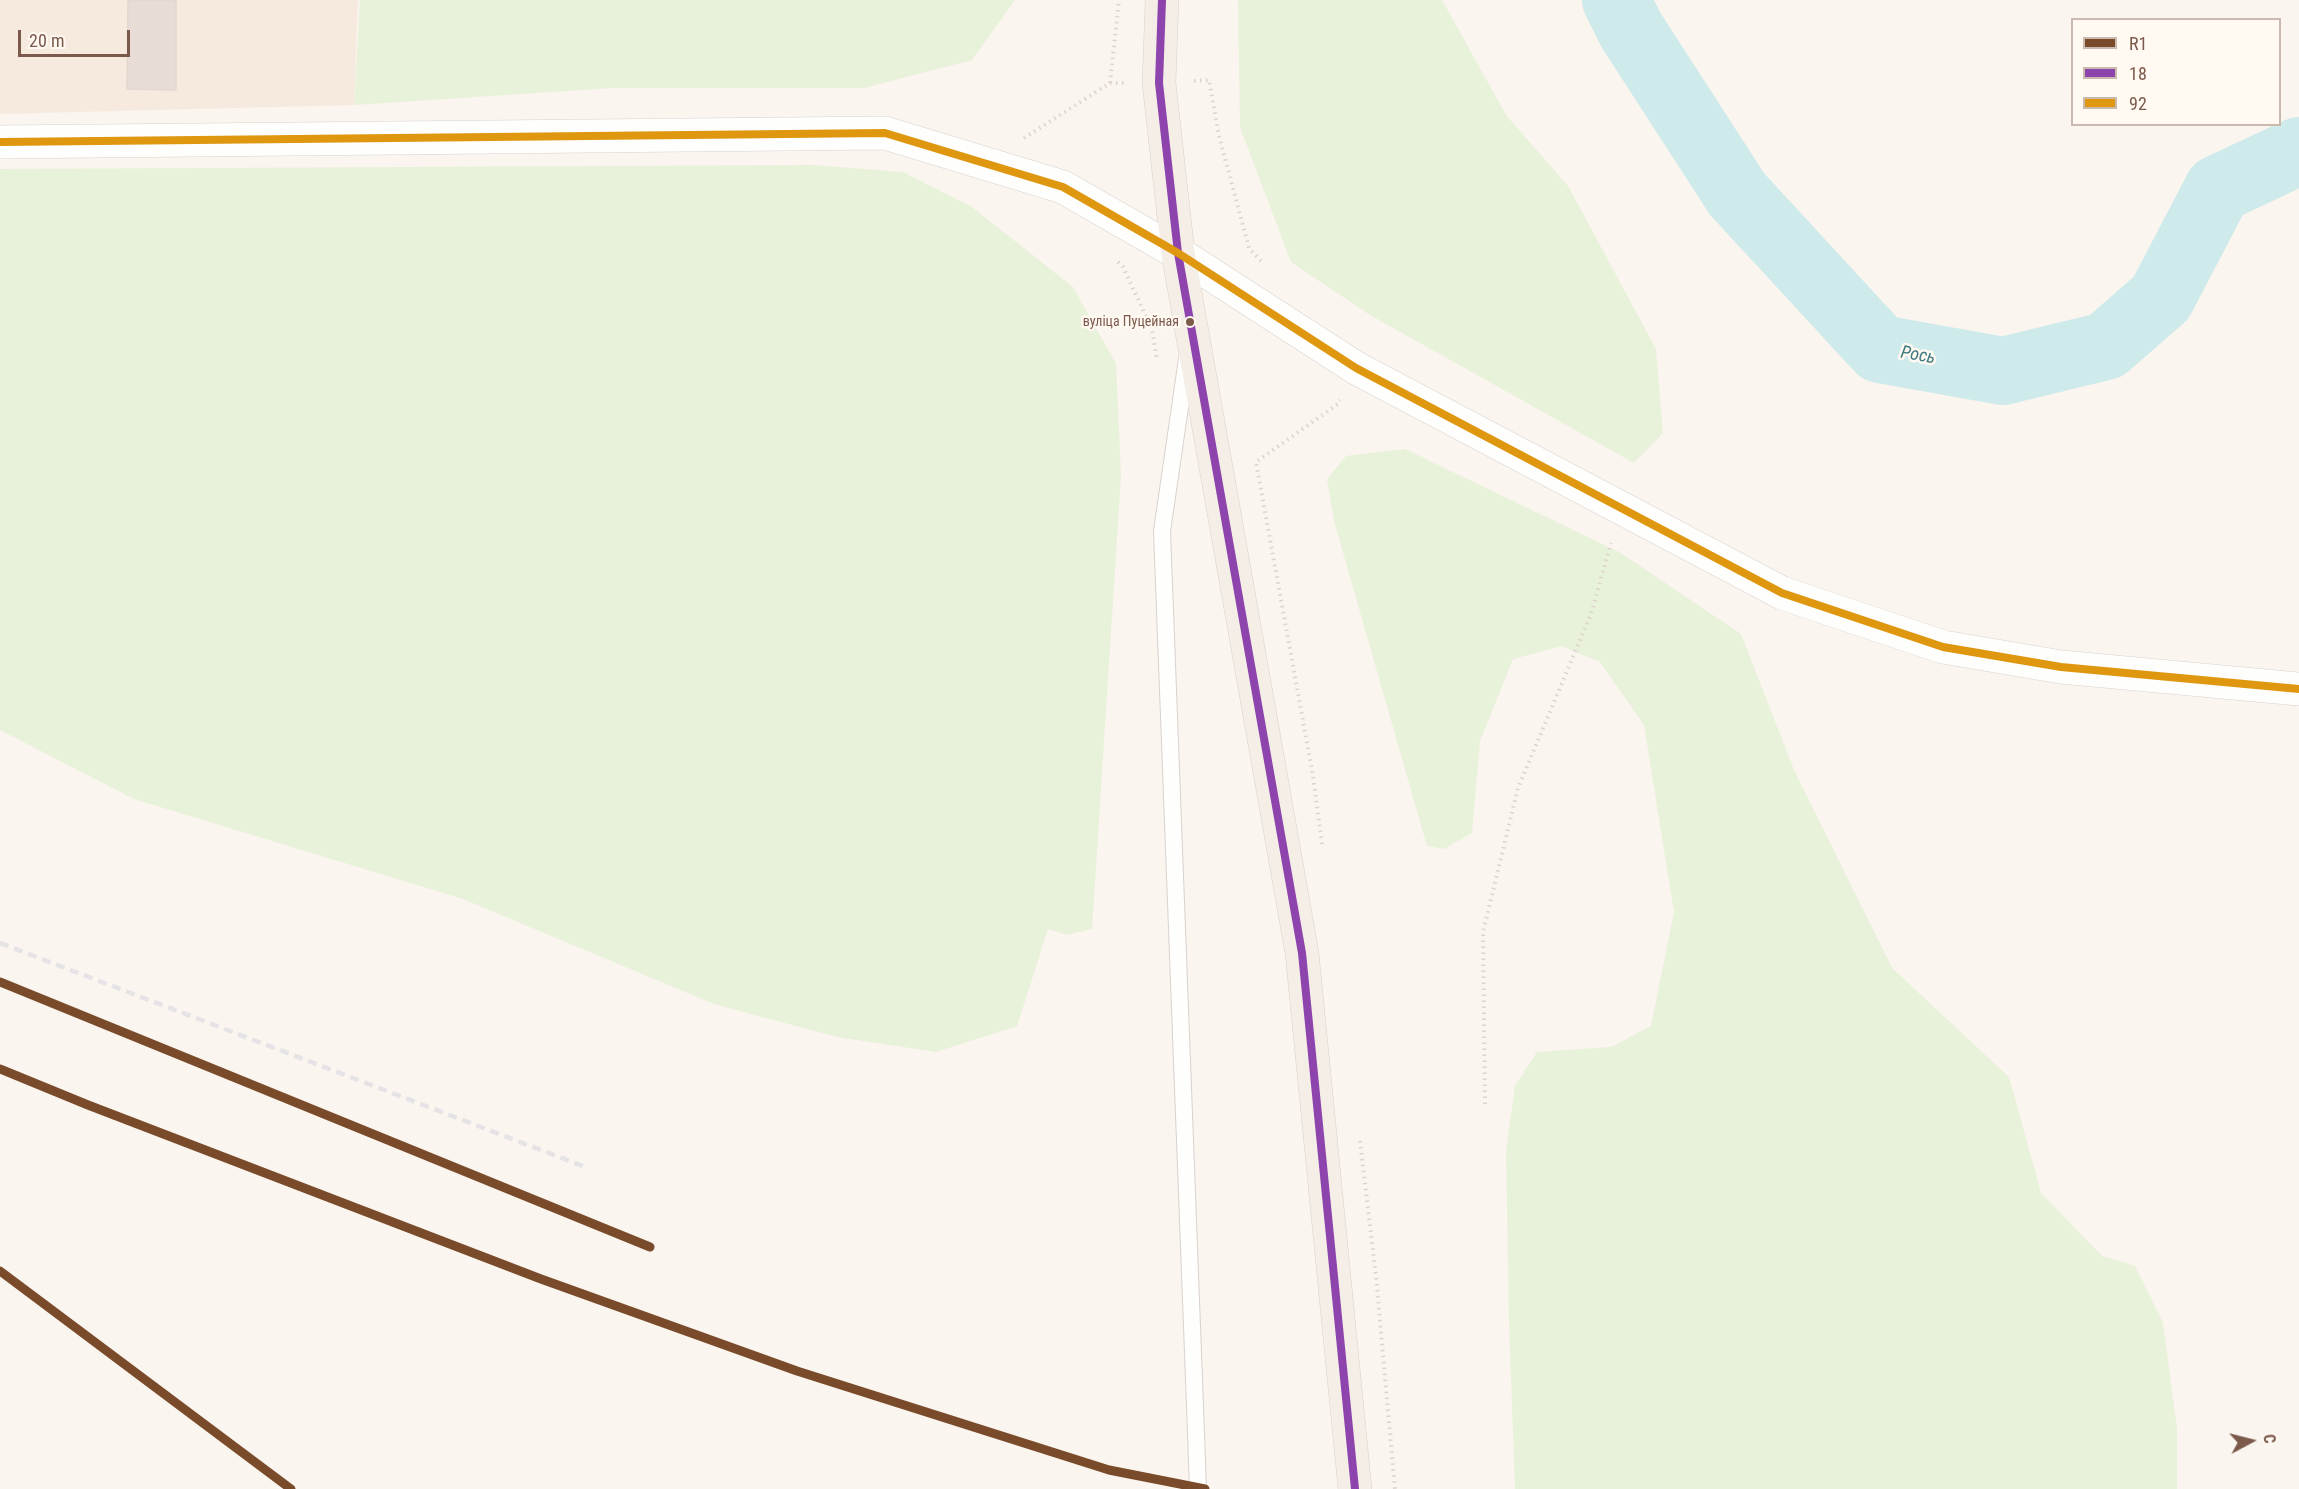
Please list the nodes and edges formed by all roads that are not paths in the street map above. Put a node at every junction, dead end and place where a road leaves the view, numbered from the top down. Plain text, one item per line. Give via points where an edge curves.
1 (1162, 0) edge
2 (0, 142) edge
3 (1179, 253) junction
4 (1192, 328) junction
5 (2299, 689) edge
6 (1198, 1489) edge
7 (1355, 1489) edge

1 - 3 main road via 1160,83
2 - 3 street via 885,133 1063,187
3 - 4 main road
3 - 5 street via 1356,368 1782,593 1943,647 2061,667
4 - 6 lane, bridge via 1162,531
4 - 7 main road via 1302,953

